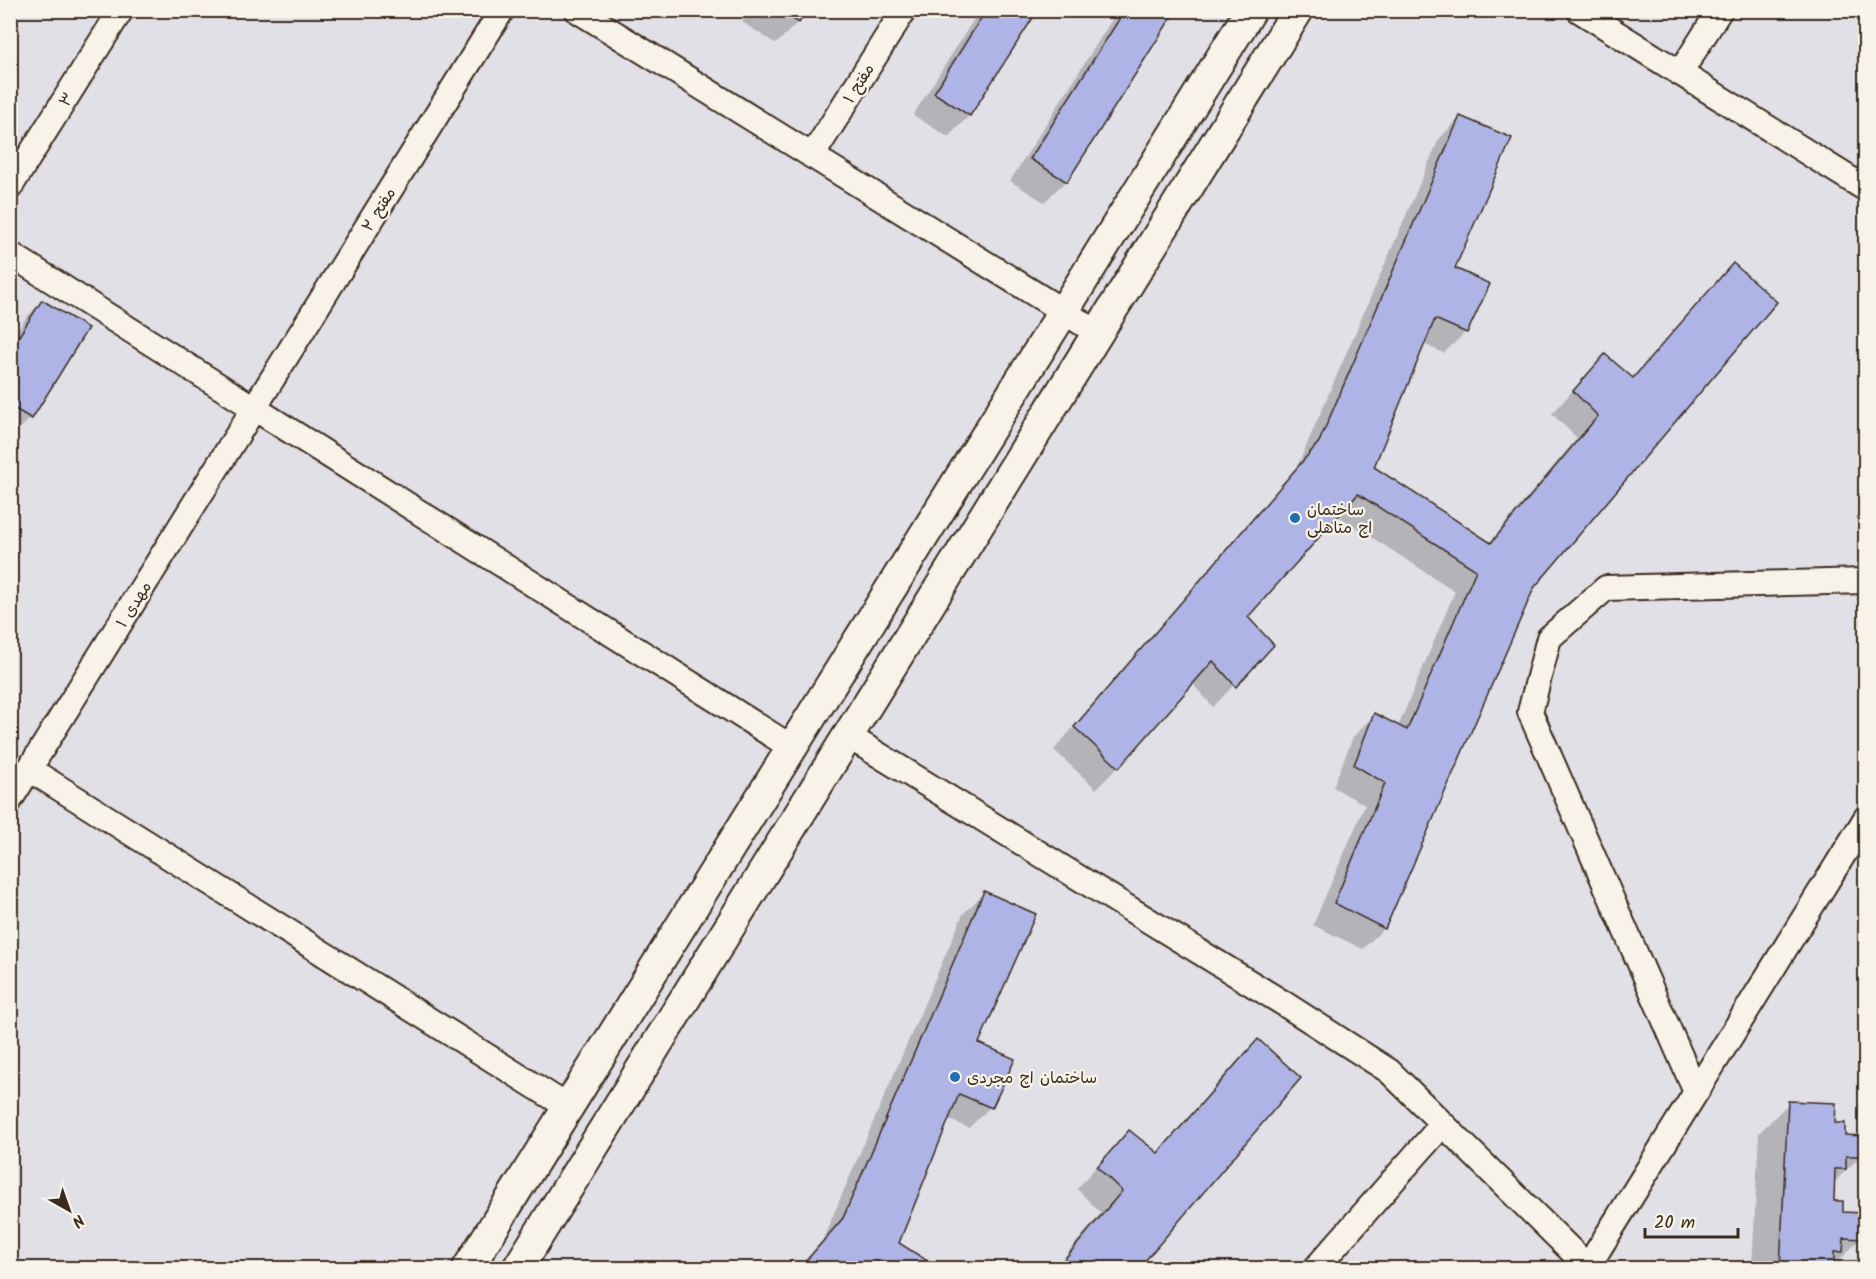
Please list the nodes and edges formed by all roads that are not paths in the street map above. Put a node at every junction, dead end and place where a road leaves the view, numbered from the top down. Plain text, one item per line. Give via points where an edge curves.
1 (121, 10) edge
2 (502, 10) edge
3 (577, 10) edge
4 (904, 10) edge
5 (1251, 10) edge
6 (1298, 10) edge
7 (1579, 10) edge
8 (1720, 10) edge
9 (1680, 73) junction
10 (812, 156) junction
11 (10, 187) edge
12 (1866, 189) edge
13 (10, 254) edge
14 (1062, 311) junction
15 (1098, 333) junction
16 (255, 408) junction
17 (1866, 580) edge
18 (848, 736) junction
19 (791, 747) junction
20 (29, 769) junction
21 (10, 800) edge
22 (1866, 818) edge
23 (1696, 1092) junction
24 (568, 1107) junction
25 (1442, 1125) junction
26 (1587, 1268) edge
27 (468, 1269) edge
28 (518, 1269) edge
29 (1316, 1269) edge

1 - 11 street, ۳
2 - 16 street, مفتح ۲
3 - 10 street
4 - 10 street, مفتح ۱
5 - 14 street
6 - 15 street
7 - 9 street
8 - 9 street
9 - 12 street
10 - 14 street
13 - 16 street
14 - 15 street
14 - 19 street
15 - 18 street
16 - 19 street
16 - 20 street, مهدی ۱
17 - 23 street via 1606,588 1549,638 1530,712
18 - 25 street via 1389,1071
18 - 28 street
19 - 24 street
20 - 21 street, مهدی ۱
20 - 24 street
22 - 23 street
23 - 26 street
24 - 27 street
25 - 26 street
25 - 29 street

